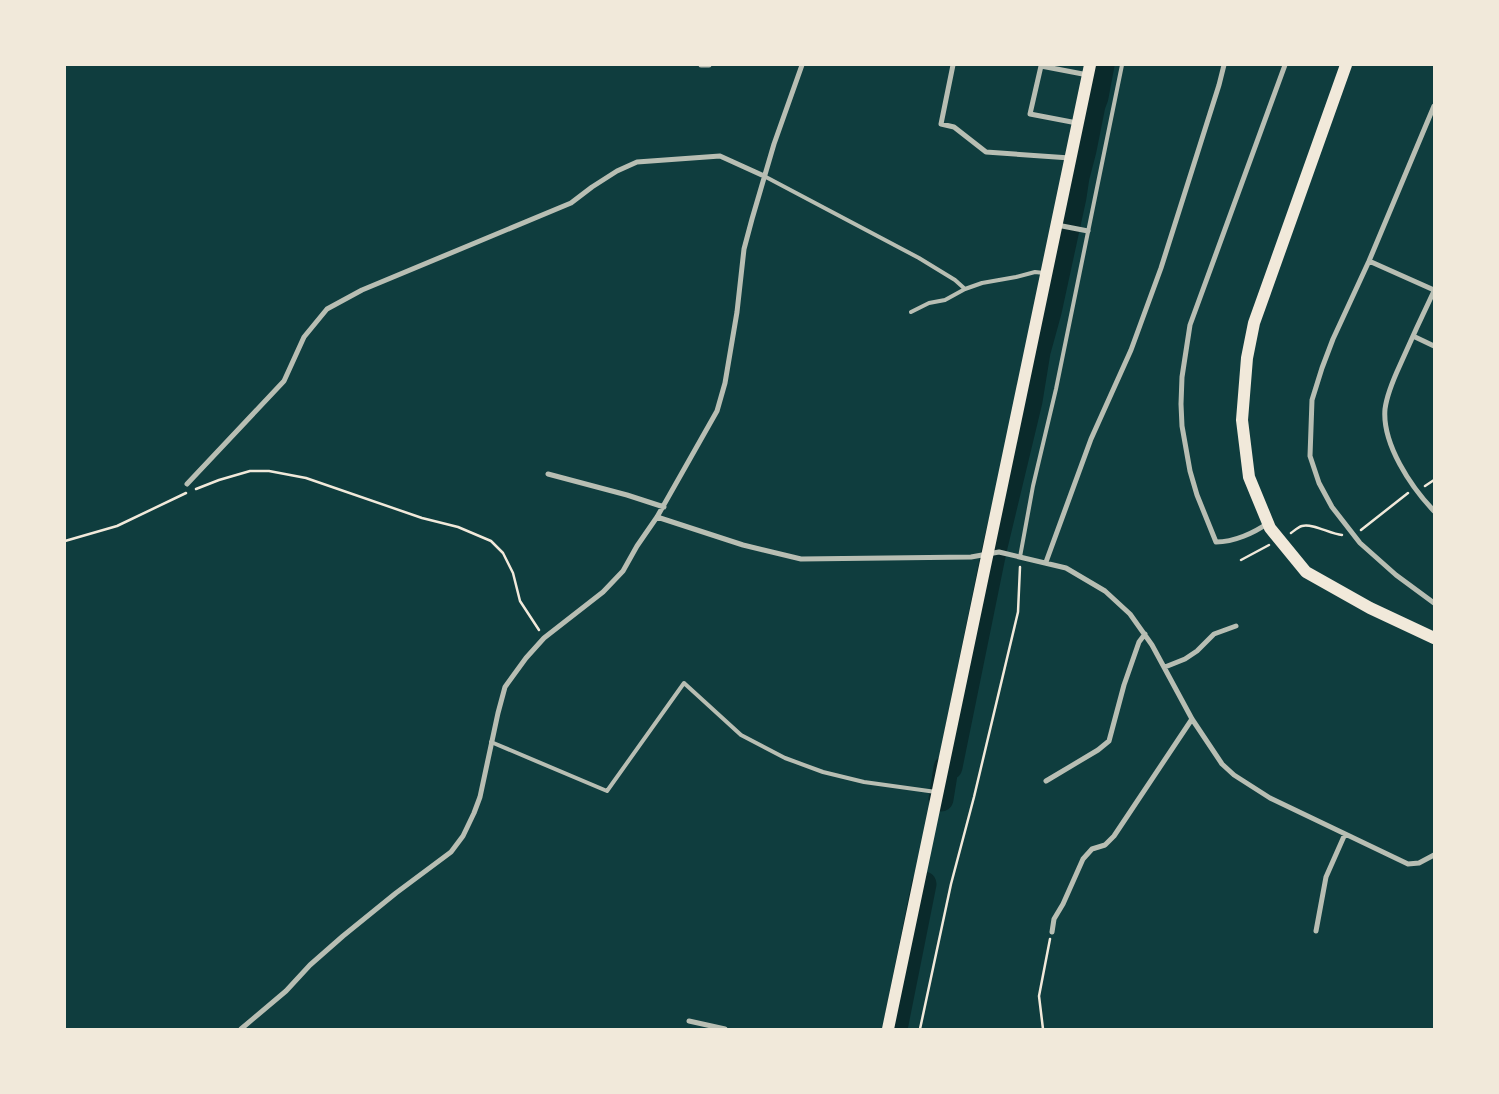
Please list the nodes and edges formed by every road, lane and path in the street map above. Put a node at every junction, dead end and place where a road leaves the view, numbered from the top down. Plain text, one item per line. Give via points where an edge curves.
1 (701, 65) edge
2 (709, 65) edge
3 (802, 65) edge
4 (953, 65) edge
5 (1122, 65) edge
6 (1224, 65) edge
7 (1285, 65) edge
8 (1346, 65) edge
9 (1089, 70) edge
10 (1434, 106) edge
11 (1078, 123) junction
12 (1071, 158) junction
13 (764, 176) junction
14 (1059, 225) junction
15 (1088, 231) junction
16 (1369, 261) junction
17 (1046, 274) junction
18 (965, 289) junction
19 (1434, 291) edge
20 (911, 312) dead end
21 (1413, 336) junction
22 (1434, 346) edge
23 (548, 474) dead end
24 (187, 484) dead end
25 (1415, 488) junction
26 (195, 490) dead end
27 (188, 493) dead end
28 (664, 506) junction
29 (1434, 511) edge
30 (658, 517) junction
31 (1268, 523) junction
32 (1303, 526) dead end
33 (1354, 535) junction
34 (65, 542) edge
35 (987, 555) junction
36 (1020, 557) junction
37 (1046, 562) junction
38 (1434, 603) edge
39 (1236, 626) dead end
40 (1144, 634) junction
41 (544, 638) junction
42 (1434, 638) edge
43 (1164, 667) junction
44 (1192, 719) junction
45 (491, 742) junction
46 (1046, 781) dead end
47 (938, 792) junction
48 (1346, 834) junction
49 (1434, 855) edge
50 (1316, 931) dead end
51 (1052, 932) joint
52 (689, 1021) dead end
53 (241, 1029) edge
54 (726, 1029) edge
55 (888, 1029) edge
56 (920, 1029) edge
57 (1043, 1029) edge

1 - 2 street
3 - 13 street
4 - 12 street via 941,124 954,127 986,152
5 - 15 lane
6 - 37 street via 1161,268 1091,439
7 - 31 street via 1190,325 1182,377 1182,426 1190,471 1216,542 1258,530
8 - 31 main road via 1254,323 1247,358 1242,420 1249,477
9 - 11 main road
9 - 11 street via 1041,66 1030,114
10 - 16 street
11 - 12 main road
12 - 14 main road
13 - 18 lane via 919,258
13 - 24 street via 720,156 637,162 617,171 570,203 362,290 327,309 304,337 284,381
13 - 28 street via 744,249 734,329 717,411
14 - 15 street
14 - 17 main road
15 - 36 lane
16 - 19 street
16 - 33 street via 1333,339 1312,400 1310,456 1332,507
17 - 18 lane via 1035,272
17 - 35 main road
18 - 20 lane
19 - 21 street
21 - 22 street
21 - 25 street via 1385,409 1387,434
23 - 28 street
25 - 29 street
25 - 33 path
26 - 41 path via 250,471 268,471 306,478 458,527 491,541 503,553 513,573 520,601
27 - 34 path via 117,526
28 - 30 street
30 - 35 street via 743,546 801,559
30 - 41 street via 622,571 603,592
31 - 42 main road via 1306,572 1370,608
32 - 33 path via 1334,535
33 - 38 street via 1396,575
35 - 36 street via 999,552
35 - 47 main road
36 - 37 street
36 - 56 path via 1018,612
37 - 40 street via 1066,568 1105,591 1130,614
39 - 43 street via 1214,634 1185,659
40 - 43 street
40 - 46 street via 1124,685 1109,741
41 - 45 street via 506,687
43 - 44 street
44 - 48 street via 1222,764 1234,775 1270,798
44 - 51 street via 1114,836 1105,845 1092,849 1083,860 1054,919
45 - 47 lane via 606,791 684,683 741,735 785,758 864,782
45 - 53 street via 480,797 463,836 451,852 343,936 286,992
47 - 55 main road
48 - 49 street via 1408,864
48 - 50 street via 1326,877
51 - 57 path via 1039,996
52 - 54 street

